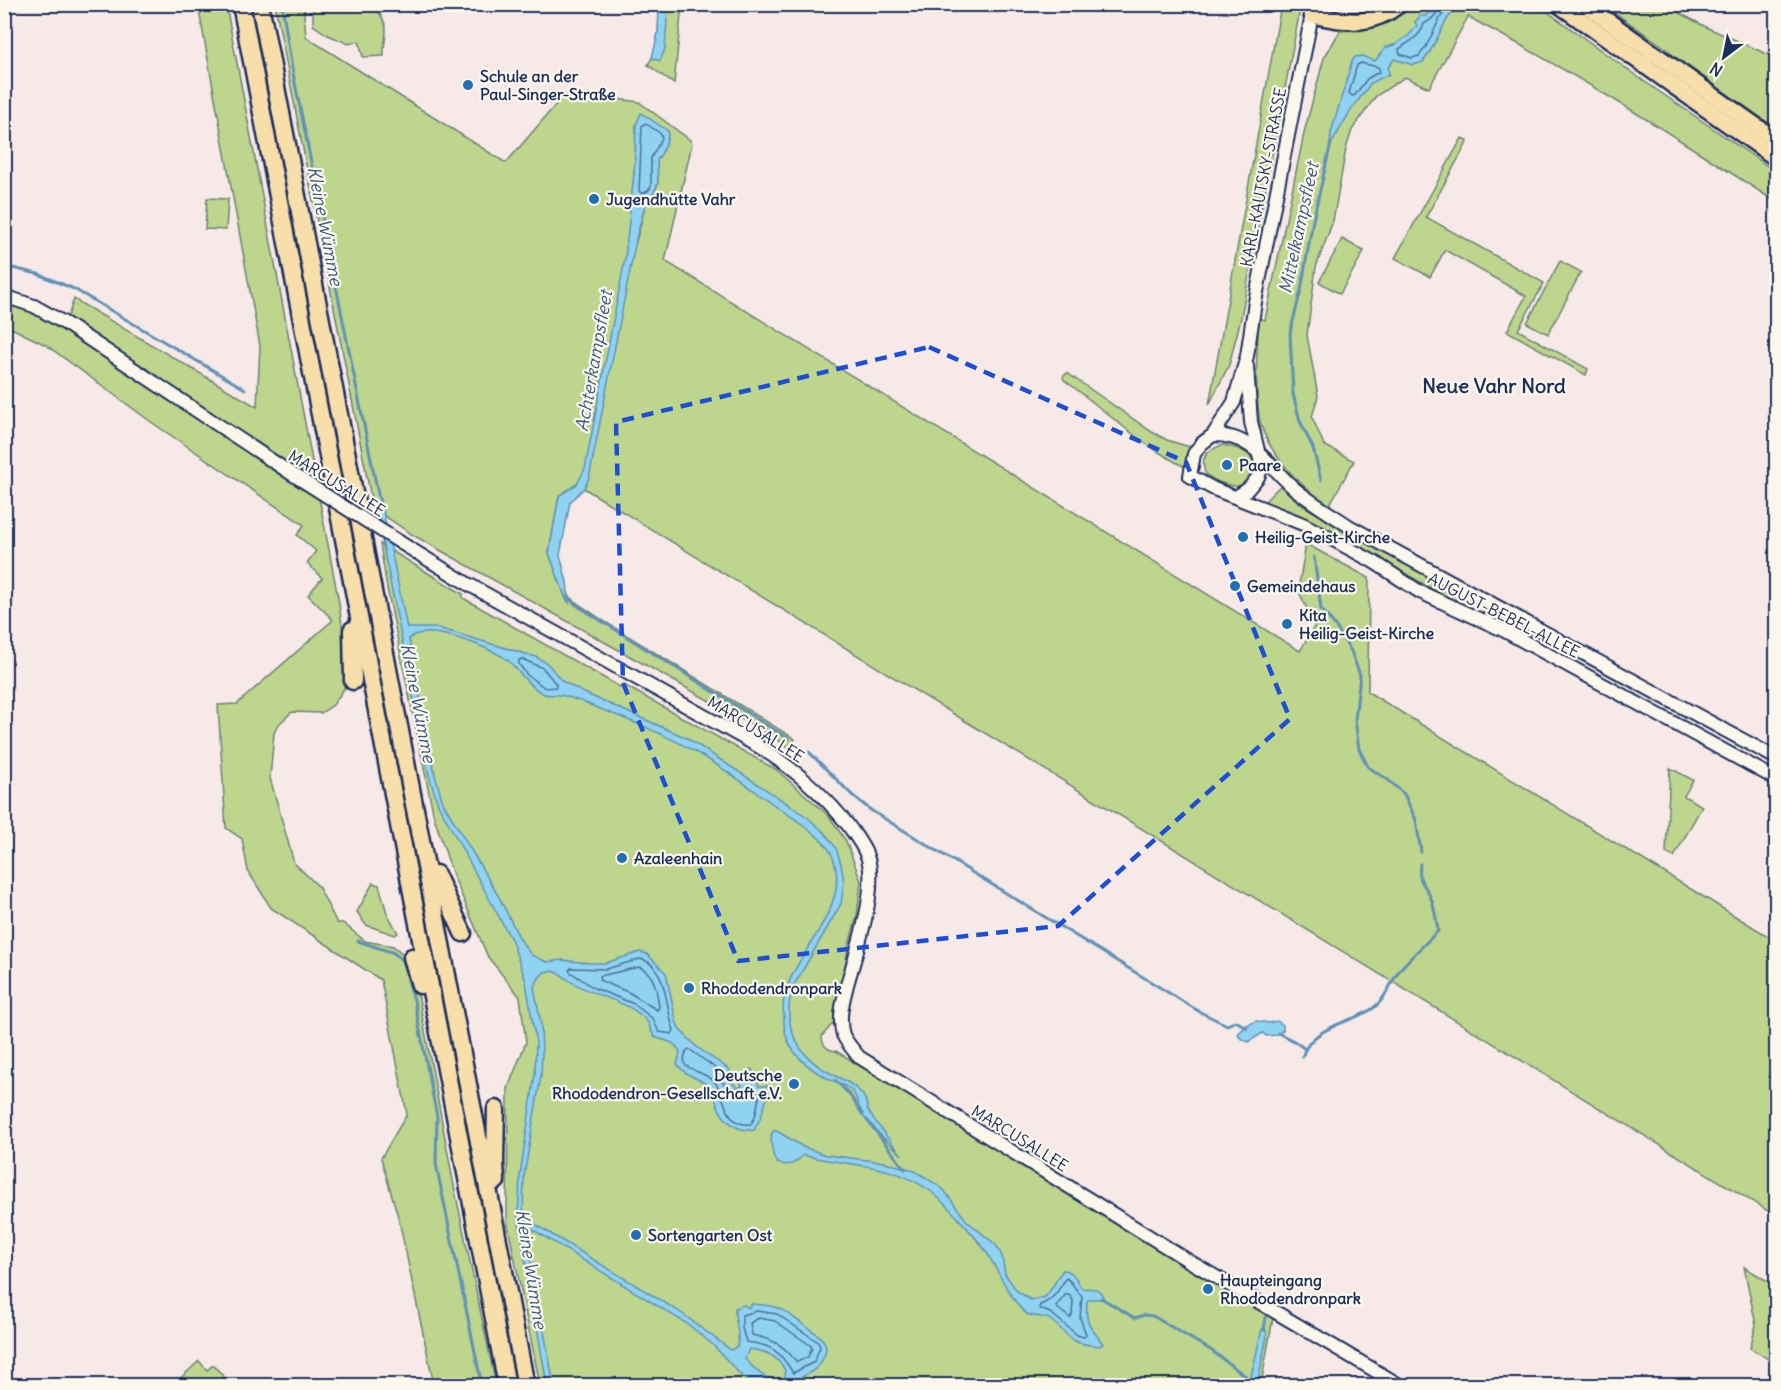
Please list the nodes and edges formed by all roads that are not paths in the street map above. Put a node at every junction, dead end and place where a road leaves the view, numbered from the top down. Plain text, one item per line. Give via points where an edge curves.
1 (241, 4) edge
2 (260, 4) edge
3 (1400, 4) edge
4 (1558, 4) edge
5 (1584, 4) edge
6 (1313, 10) edge
7 (1776, 140) edge
8 (1776, 158) edge
9 (4, 296) edge
10 (1247, 356) junction
11 (1214, 435) junction
12 (1259, 450) junction
13 (1214, 489) joint
14 (1236, 497) junction
15 (344, 543) junction
16 (353, 681) dead end
17 (1776, 758) edge
18 (1776, 778) edge
19 (418, 825) junction
20 (463, 933) dead end
21 (412, 957) dead end
22 (442, 1047) junction
23 (496, 1109) dead end
24 (506, 1278) junction
25 (507, 1386) edge
26 (526, 1386) edge
27 (1401, 1386) edge

1 - 15 highway
2 - 19 highway
3 - 6 main road via 1386,15 1358,23
4 - 8 main road
5 - 7 main road
6 - 10 street, KARL-KAUTSKY-STRASSE
9 - 27 street, MARCUSALLEE, bridge via 34,306 66,324 292,474 468,584 786,764 837,812 867,856 867,905 841,1010 843,1034 859,1057 1080,1195
10 - 11 street, KARL-KAUTSKY-STRASSE via 1234,402
10 - 12 street, KARL-KAUTSKY-STRASSE via 1251,422
11 - 12 street, AUGUST-BEBEL-ALLEE via 1236,437
11 - 13 street, KARL-KAUTSKY-STRASSE via 1194,454 1190,476
12 - 14 street, KARL-KAUTSKY-STRASSE via 1262,467 1258,477
12 - 17 street, AUGUST-BEBEL-ALLEE via 1306,498 1348,526
13 - 14 street, AUGUST-BEBEL-ALLEE
14 - 18 street, AUGUST-BEBEL-ALLEE via 1337,542 1420,592 1503,630
15 - 16 highway
15 - 22 highway
19 - 20 highway
19 - 24 highway
21 - 22 highway
22 - 25 highway
23 - 24 highway via 495,1161
24 - 26 highway

